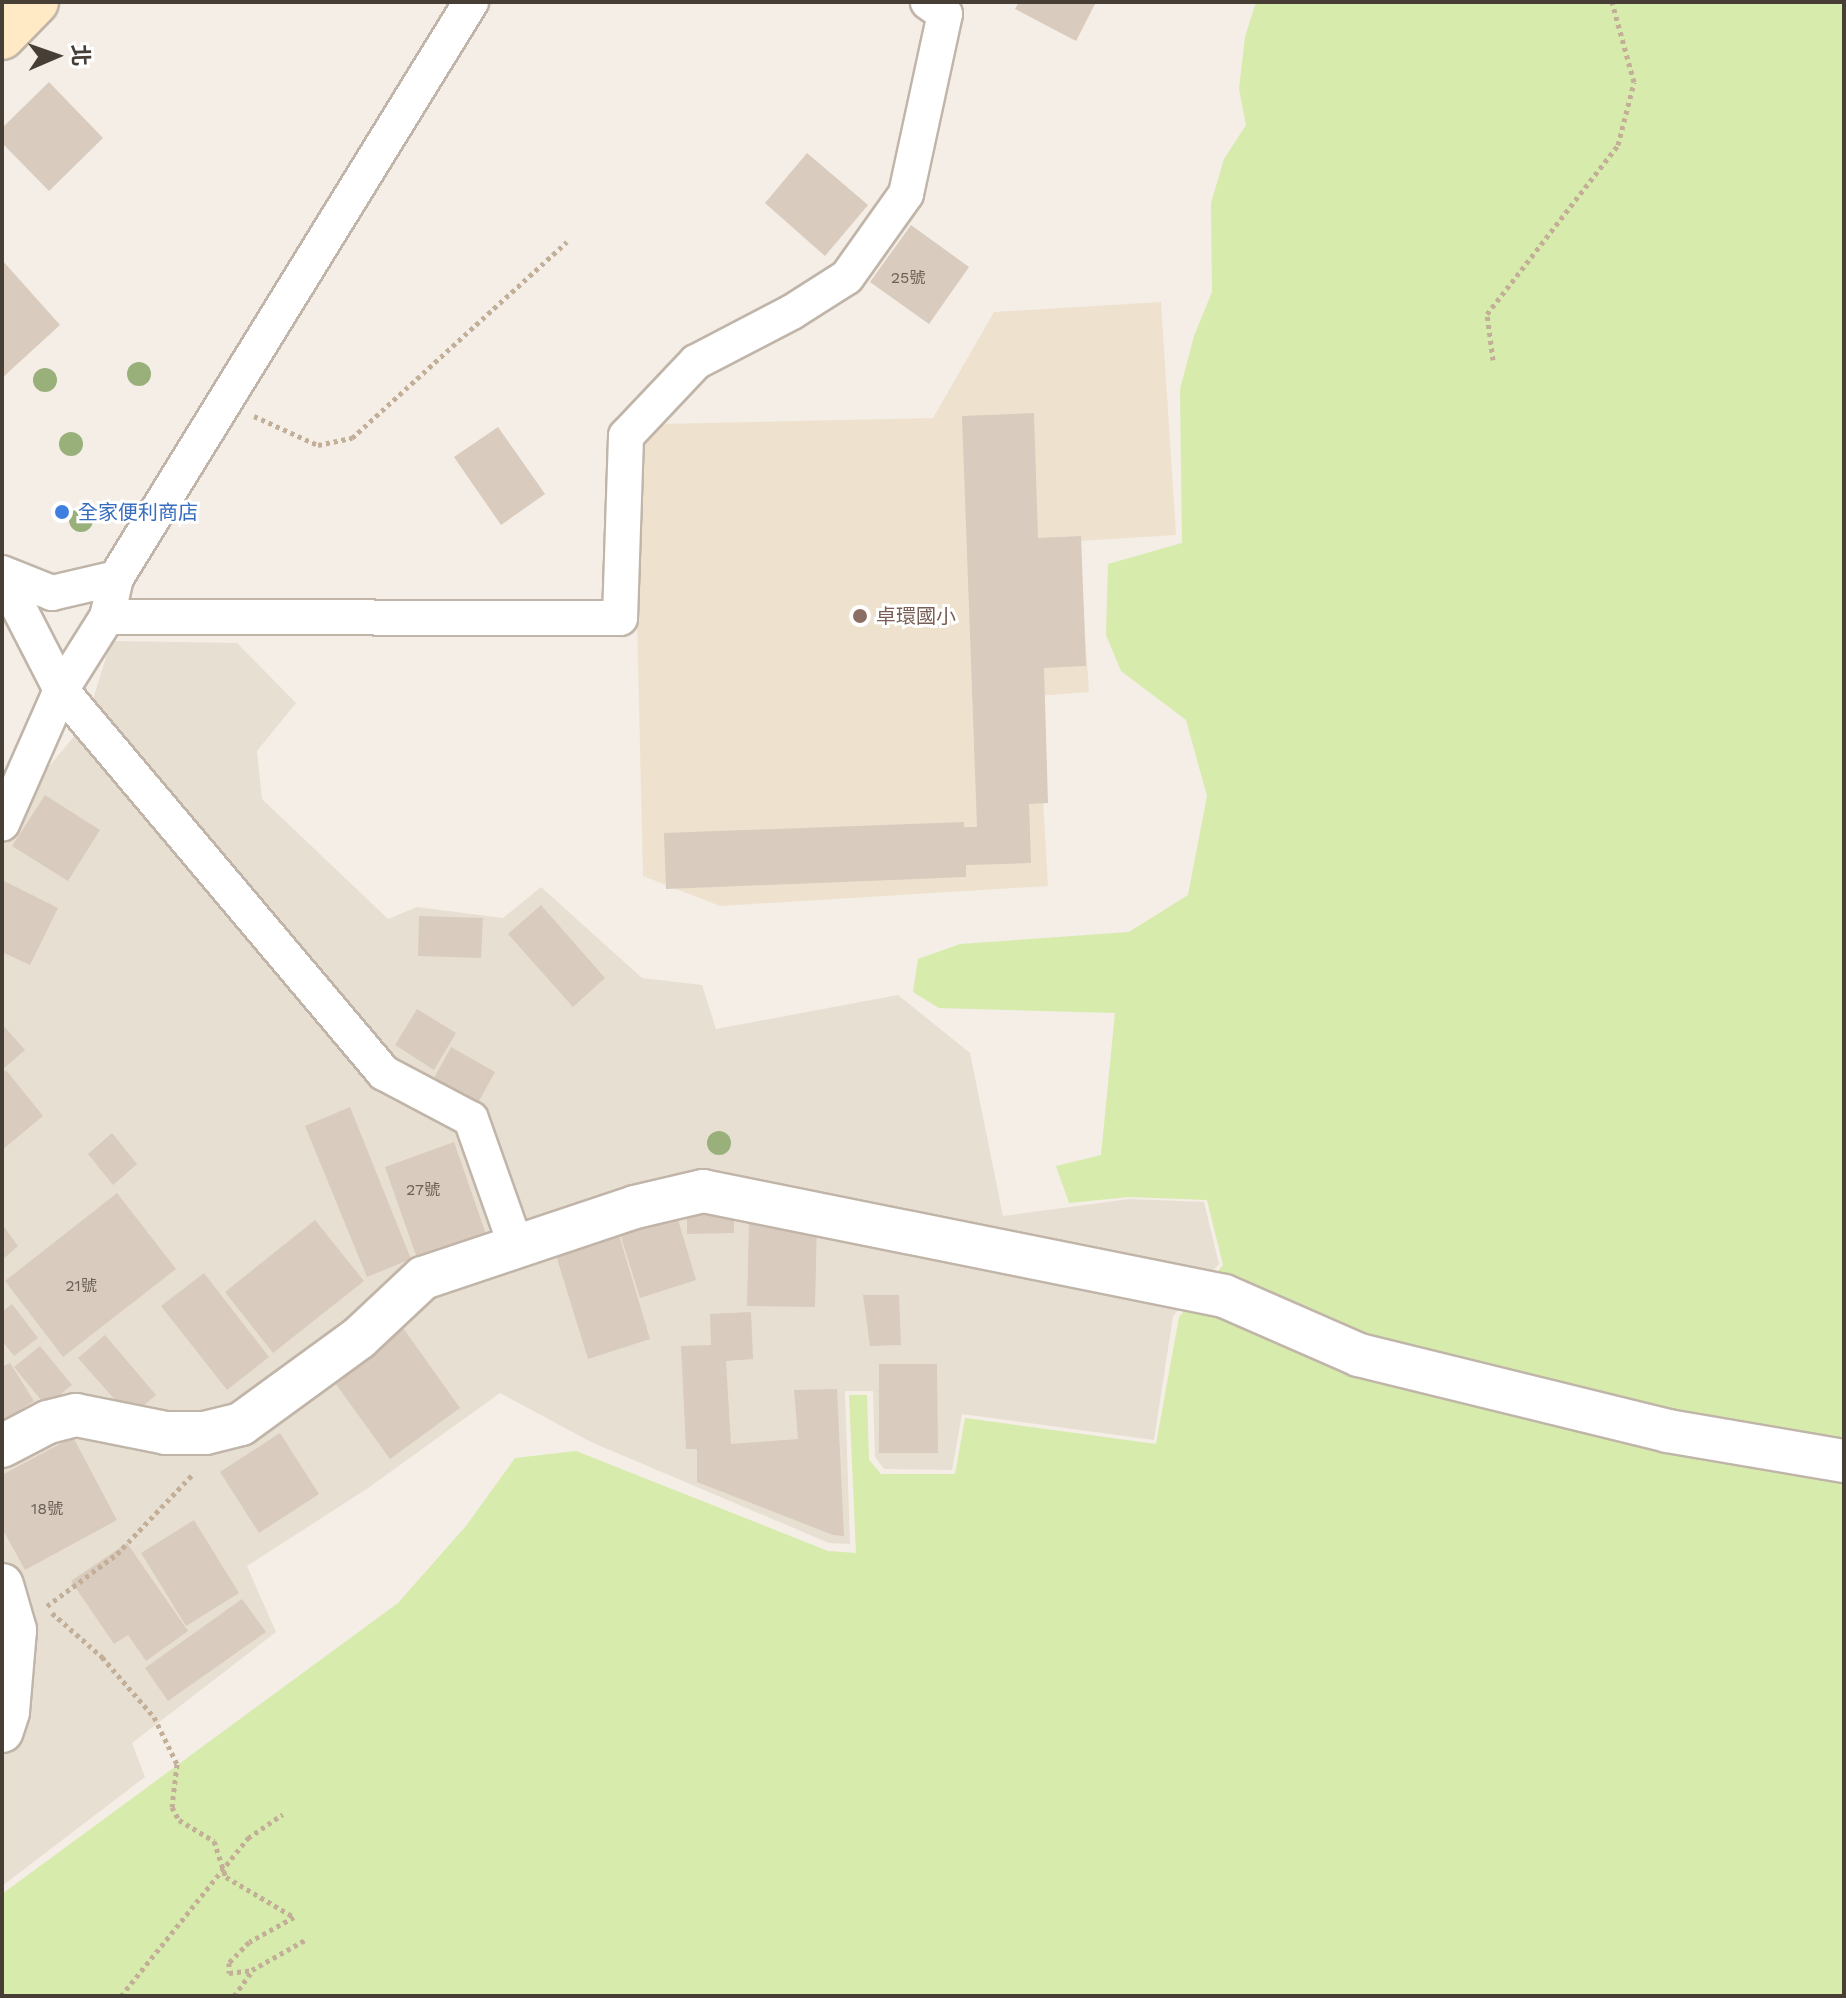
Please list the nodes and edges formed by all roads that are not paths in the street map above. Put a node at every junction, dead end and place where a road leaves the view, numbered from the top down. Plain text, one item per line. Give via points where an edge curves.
1 (36, 2) edge
2 (471, 2) edge
3 (928, 2) edge
4 (2, 37) edge
5 (2, 574) edge
6 (116, 578) junction
7 (107, 617) junction
8 (61, 690) junction
9 (2, 824) edge
10 (516, 1246) junction
11 (2, 1446) edge
12 (1844, 1461) edge
13 (2, 1585) edge
14 (2, 1731) edge

1 - 4 main road
2 - 6 street
3 - 7 street via 945,14 906,194 847,277 696,362 626,436 620,618
5 - 6 street via 52,593
5 - 8 street
6 - 7 street
7 - 8 street
8 - 9 street
8 - 10 street via 384,1073 471,1119
10 - 11 street via 423,1278 359,1338 241,1424 205,1433 166,1433 76,1415 48,1422
10 - 12 street via 703,1191 1224,1296 1359,1355 1668,1431
13 - 14 street via 30,1619

